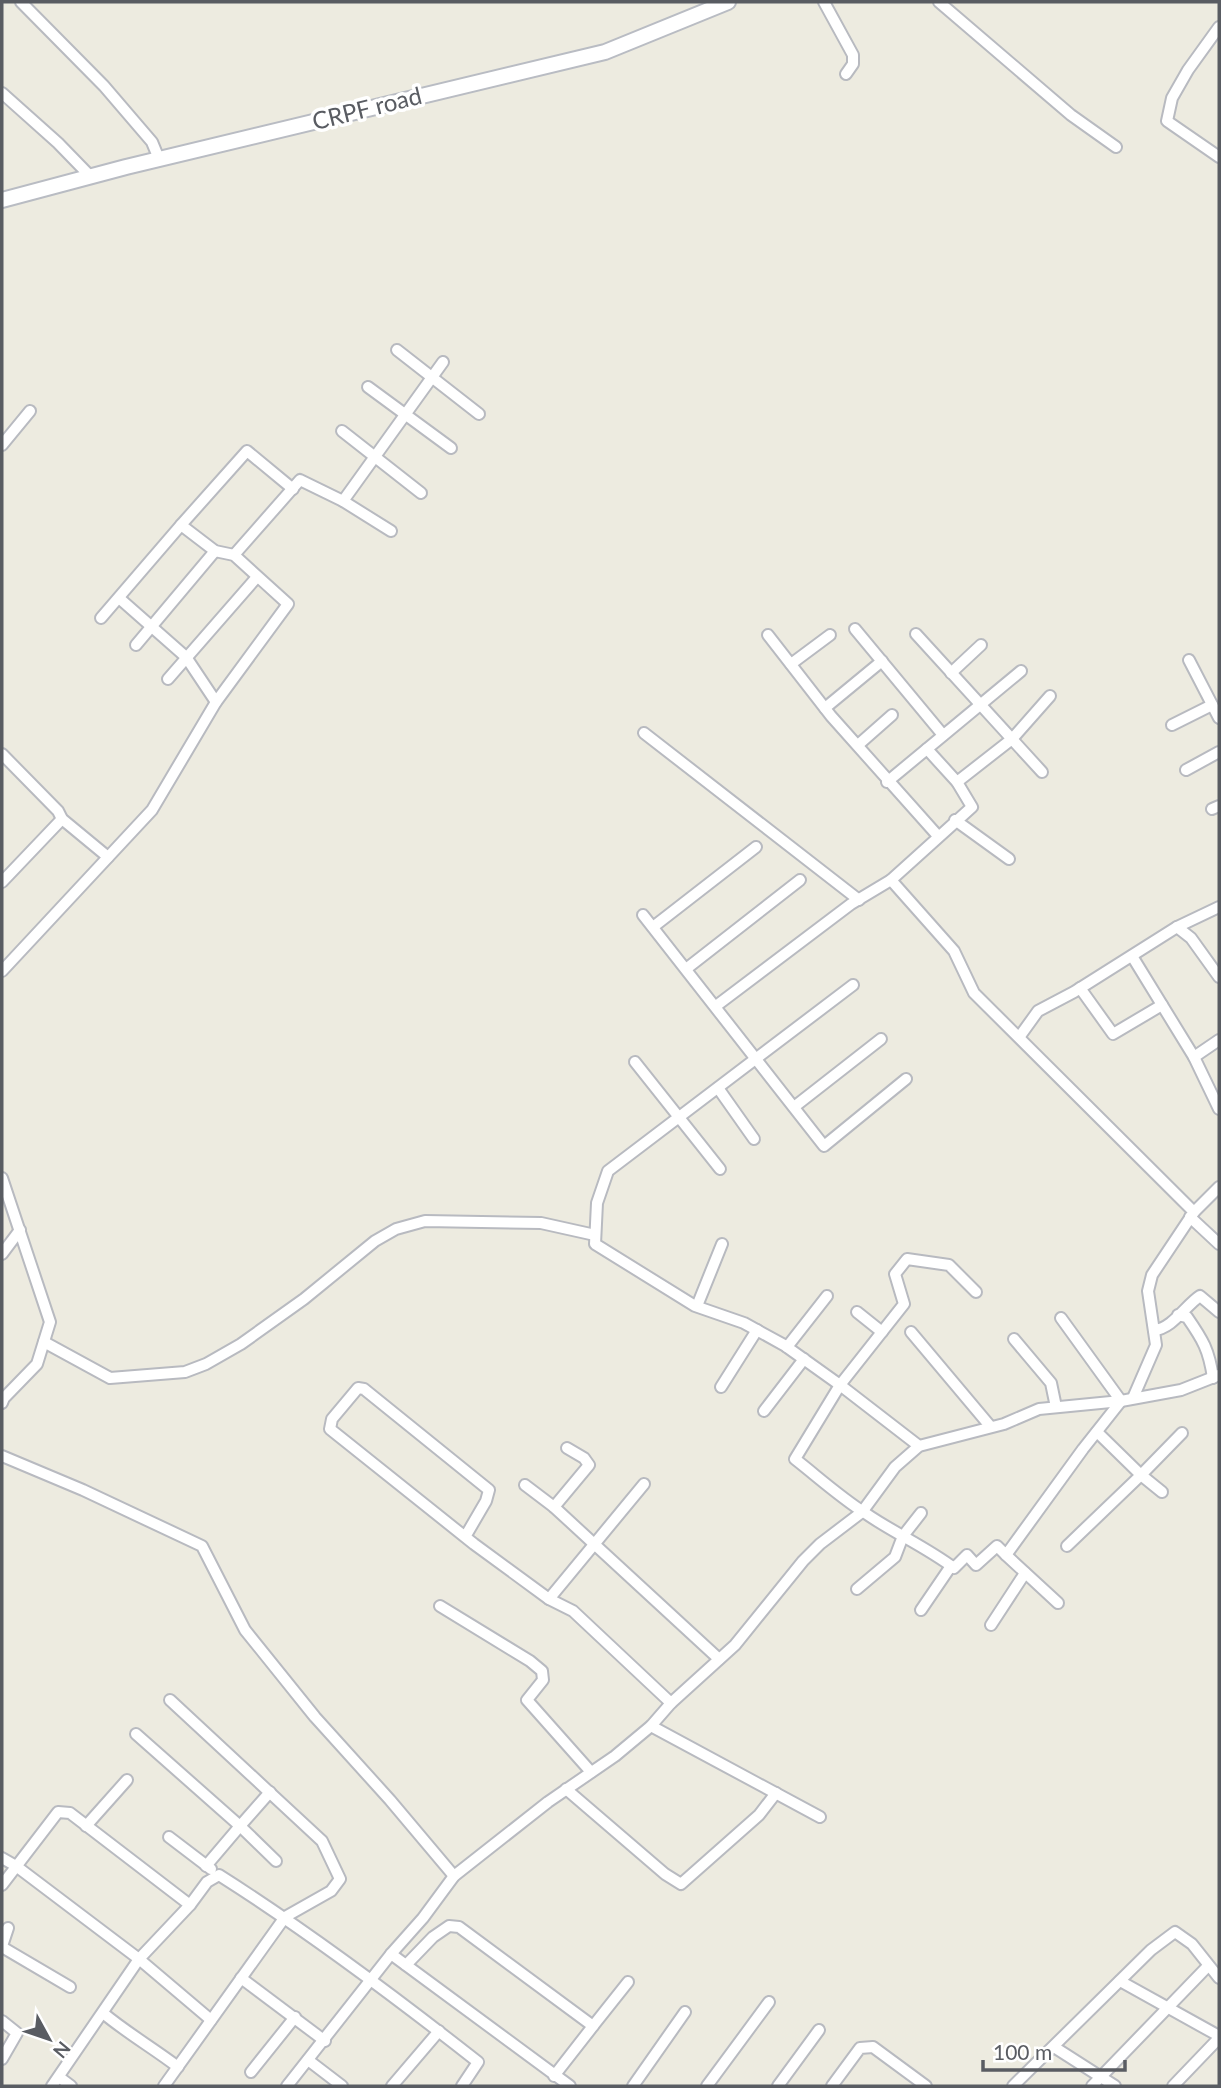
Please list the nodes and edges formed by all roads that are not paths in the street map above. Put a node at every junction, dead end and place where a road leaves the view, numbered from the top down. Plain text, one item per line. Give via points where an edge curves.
1 (21, 2) edge
2 (824, 2) edge
3 (939, 2) edge
4 (719, 3) edge
5 (1219, 27) edge
6 (845, 74) dead end
7 (2, 93) edge
8 (1116, 147) dead end
9 (1219, 157) edge
10 (159, 159) junction
11 (91, 177) junction
12 (2, 200) edge
13 (397, 350) dead end
14 (443, 362) dead end
15 (432, 377) junction
16 (368, 387) dead end
17 (30, 411) dead end
18 (405, 414) junction
19 (479, 414) dead end
20 (342, 431) dead end
21 (2, 444) edge
22 (451, 448) dead end
23 (375, 456) junction
24 (293, 489) junction
25 (421, 493) dead end
26 (343, 501) junction
27 (181, 526) junction
28 (391, 531) dead end
29 (215, 551) junction
30 (234, 555) junction
31 (257, 577) junction
32 (118, 598) junction
33 (101, 618) dead end
34 (151, 626) junction
35 (855, 629) dead end
36 (916, 634) dead end
37 (768, 635) dead end
38 (830, 635) dead end
39 (135, 645) dead end
40 (981, 645) dead end
41 (186, 657) junction
42 (1189, 660) dead end
43 (882, 661) junction
44 (791, 664) junction
45 (1021, 671) dead end
46 (951, 673) junction
47 (168, 679) dead end
48 (1051, 696) dead end
49 (216, 702) junction
50 (979, 705) junction
51 (1212, 705) junction
52 (825, 708) junction
53 (892, 715) dead end
54 (1219, 718) edge
55 (1172, 725) dead end
56 (644, 733) dead end
57 (943, 735) junction
58 (1012, 739) junction
59 (858, 745) junction
60 (927, 749) junction
61 (1219, 752) edge
62 (2, 754) edge
63 (1186, 770) dead end
64 (1042, 772) dead end
65 (887, 782) junction
66 (957, 782) junction
67 (62, 819) junction
68 (955, 820) junction
69 (938, 836) junction
70 (756, 847) dead end
71 (108, 857) junction
72 (1009, 859) dead end
73 (800, 880) dead end
74 (891, 880) junction
75 (2, 883) edge
76 (859, 900) junction
77 (1219, 907) edge
78 (643, 915) dead end
79 (1177, 927) junction
80 (653, 928) junction
81 (1132, 956) junction
82 (686, 969) junction
83 (2, 971) edge
84 (1219, 977) edge
85 (853, 985) dead end
86 (1080, 988) junction
87 (1162, 1005) junction
88 (716, 1006) junction
89 (1020, 1036) junction
90 (881, 1039) dead end
91 (1219, 1040) edge
92 (1194, 1057) junction
93 (757, 1060) junction
94 (635, 1062) dead end
95 (906, 1079) dead end
96 (718, 1088) junction
97 (794, 1107) junction
98 (1219, 1109) edge
99 (678, 1118) junction
100 (754, 1139) dead end
101 (720, 1169) dead end
102 (2, 1178) edge
103 (1219, 1188) edge
104 (1192, 1214) junction
105 (20, 1230) junction
106 (595, 1235) junction
107 (722, 1244) dead end
108 (1219, 1244) edge
109 (2, 1254) edge
110 (976, 1292) dead end
111 (827, 1296) dead end
112 (697, 1306) junction
113 (857, 1312) dead end
114 (1219, 1312) edge
115 (1178, 1315) junction
116 (1061, 1318) dead end
117 (757, 1330) junction
118 (1154, 1330) junction
119 (882, 1332) junction
120 (911, 1332) dead end
121 (1014, 1339) dead end
122 (44, 1342) junction
123 (787, 1347) junction
124 (804, 1359) junction
125 (1216, 1379) edge
126 (840, 1385) junction
127 (721, 1387) dead end
128 (1127, 1399) junction
129 (2, 1404) edge
130 (1056, 1407) junction
131 (764, 1411) dead end
132 (990, 1426) junction
133 (1097, 1432) junction
134 (1182, 1433) dead end
135 (919, 1446) junction
136 (567, 1448) dead end
137 (2, 1456) edge
138 (1141, 1475) junction
139 (644, 1484) dead end
140 (526, 1485) dead end
141 (1162, 1492) dead end
142 (554, 1507) junction
143 (862, 1512) junction
144 (921, 1513) dead end
145 (903, 1536) junction
146 (464, 1537) junction
147 (593, 1544) junction
148 (1067, 1546) dead end
149 (1006, 1555) junction
150 (951, 1566) junction
151 (1025, 1573) junction
152 (857, 1589) dead end
153 (549, 1599) junction
154 (1058, 1603) dead end
155 (440, 1606) dead end
156 (921, 1610) dead end
157 (990, 1625) dead end
158 (719, 1659) junction
159 (170, 1700) dead end
160 (671, 1703) junction
161 (651, 1726) junction
162 (136, 1734) dead end
163 (591, 1772) junction
164 (127, 1780) dead end
165 (566, 1789) junction
166 (270, 1792) junction
167 (776, 1793) junction
168 (820, 1817) dead end
169 (86, 1826) junction
170 (240, 1826) junction
171 (169, 1838) dead end
172 (2, 1858) edge
173 (276, 1861) dead end
174 (16, 1866) junction
175 (206, 1866) junction
176 (219, 1875) junction
177 (454, 1876) junction
178 (2, 1885) edge
179 (190, 1905) junction
180 (285, 1917) junction
181 (423, 1918) junction
182 (8, 1928) dead end
183 (443, 1930) junction
184 (2, 1947) edge
185 (391, 1954) junction
186 (139, 1959) junction
187 (406, 1965) junction
188 (1208, 1966) junction
189 (241, 1978) junction
190 (1219, 1978) edge
191 (372, 1979) junction
192 (628, 1982) dead end
193 (1120, 1982) junction
194 (70, 1987) dead end
195 (769, 2002) dead end
196 (1169, 2009) junction
197 (685, 2012) dead end
198 (103, 2013) junction
199 (295, 2017) junction
200 (211, 2020) junction
201 (2, 2021) edge
202 (593, 2026) junction
203 (819, 2030) dead end
204 (439, 2031) junction
205 (1219, 2037) edge
206 (325, 2040) junction
207 (1054, 2047) junction
208 (2, 2059) edge
209 (308, 2060) junction
210 (178, 2067) junction
211 (251, 2072) dead end
212 (554, 2076) junction
213 (1102, 2077) junction
214 (56, 2082) edge
215 (71, 2086) edge
216 (164, 2086) edge
217 (288, 2086) edge
218 (342, 2086) edge
219 (392, 2086) edge
220 (462, 2086) edge
221 (570, 2086) edge
222 (634, 2086) edge
223 (707, 2086) edge
224 (778, 2086) edge
225 (832, 2086) edge
226 (926, 2086) edge
227 (1013, 2086) edge
228 (1092, 2086) edge
229 (1115, 2086) edge
230 (1173, 2086) edge

1 - 10 street via 104,86 152,142
2 - 6 street via 853,55
3 - 8 street via 1071,115
4 - 10 street, CRPF road via 605,52
5 - 9 street via 1172,98 1167,121
7 - 11 street
10 - 11 street, CRPF road
11 - 12 street, CRPF road
13 - 15 street
14 - 15 street
15 - 18 street
15 - 19 street
16 - 18 street
17 - 21 street
18 - 22 street
18 - 23 street
20 - 23 street
23 - 25 street
23 - 26 street
24 - 26 street via 300,480
24 - 27 street via 247,451
24 - 30 street
26 - 28 street
27 - 29 street
27 - 32 street
29 - 30 street
29 - 34 street
30 - 31 street
31 - 41 street
31 - 49 street via 288,604
32 - 33 street
32 - 34 street
34 - 39 street
34 - 41 street
35 - 43 street
36 - 46 street
37 - 44 street
38 - 44 street
40 - 46 street
41 - 47 street
41 - 49 street
42 - 51 street
43 - 52 street
43 - 57 street
44 - 52 street
45 - 50 street
46 - 50 street
48 - 58 street
49 - 71 street via 152,810
50 - 57 street
50 - 58 street
51 - 54 street
51 - 55 street
52 - 59 street
53 - 59 street
56 - 76 street
57 - 60 street
58 - 64 street
58 - 66 street
59 - 65 street
60 - 65 street
60 - 66 street
61 - 63 street
62 - 67 street
65 - 69 street
66 - 68 street via 972,807
67 - 71 street
67 - 75 street
68 - 69 street
68 - 72 street
69 - 74 street
70 - 80 street
71 - 83 street
73 - 82 street
74 - 76 street
74 - 89 street via 954,951 974,993
76 - 88 street
77 - 79 street
78 - 80 street
79 - 81 street
79 - 84 street
80 - 82 street
81 - 86 street
81 - 87 street
82 - 88 street
85 - 93 street
86 - 87 street via 1114,1034
86 - 89 street via 1038,1011
87 - 92 street
88 - 93 street
89 - 104 street
90 - 97 street
91 - 92 street
92 - 98 street
93 - 96 street
93 - 97 street
94 - 99 street
95 - 97 street via 824,1146
96 - 99 street
96 - 100 street
99 - 101 street
99 - 106 street via 608,1171 597,1203
102 - 105 street
103 - 104 street
104 - 108 street
104 - 118 street via 1152,1275 1147,1291
105 - 109 street
105 - 122 street via 48,1312
106 - 112 street via 595,1244
106 - 122 street via 541,1223 425,1221 396,1229 241,1344 185,1372 110,1378
107 - 112 street
110 - 119 street via 949,1265 907,1259 895,1274 904,1304
111 - 123 street
112 - 117 street
113 - 119 street
114 - 115 street via 1200,1296
115 - 118 street
115 - 125 street via 1187,1317 1199,1333
116 - 128 street
117 - 123 street
117 - 127 street
118 - 128 street via 1156,1345
119 - 126 street
120 - 132 street
121 - 130 street via 1051,1384
122 - 129 street via 37,1364
123 - 124 street
124 - 126 street
124 - 131 street
125 - 128 street
126 - 135 street
126 - 143 street via 795,1459
128 - 130 street
128 - 133 street
130 - 132 street
132 - 135 street
133 - 138 street
133 - 149 street
134 - 138 street
135 - 143 street via 895,1467
136 - 142 street via 589,1465
137 - 177 street via 202,1546 245,1630 314,1717
138 - 141 street
138 - 148 street
139 - 147 street
140 - 142 street
142 - 147 street
143 - 145 street
143 - 158 street via 820,1544
144 - 145 street
145 - 150 street
145 - 152 street via 895,1557
146 - 146 street via 330,1429 332,1419 358,1388 489,1490
146 - 153 street
147 - 153 street
147 - 158 street
149 - 150 street via 997,1546 976,1565 967,1555
149 - 151 street
150 - 156 street
151 - 154 street
151 - 157 street
153 - 160 street via 573,1611
155 - 163 street via 542,1671 543,1680 527,1700
158 - 160 street
159 - 166 street
160 - 161 street
161 - 163 street
161 - 167 street
162 - 170 street
163 - 165 street
164 - 169 street
165 - 167 street via 681,1884 759,1815
165 - 177 street
166 - 170 street
166 - 180 street via 322,1841 340,1879 331,1891
167 - 168 street
169 - 174 street via 70,1813 58,1812
169 - 179 street
170 - 173 street
170 - 175 street
171 - 175 street
172 - 174 street
174 - 178 street
174 - 186 street
175 - 176 street
176 - 179 street via 207,1882
176 - 180 street
177 - 181 street
179 - 186 street
180 - 189 street
180 - 191 street
181 - 183 street
181 - 185 street
182 - 184 street
183 - 187 street
183 - 202 street via 459,1927
184 - 194 street
185 - 187 street
185 - 191 street
186 - 198 street
186 - 200 street
187 - 212 street
188 - 190 street
188 - 193 street via 1192,1944 1175,1932
188 - 196 street
189 - 199 street
189 - 200 street
191 - 204 street
191 - 206 street
192 - 202 street
193 - 196 street
193 - 207 street
195 - 223 street
196 - 205 street
196 - 213 street
197 - 222 street
198 - 210 street
198 - 214 street
199 - 206 street
199 - 211 street
200 - 210 street
201 - 208 street via 17,2033
202 - 212 street
203 - 224 street
204 - 219 street
204 - 220 street via 478,2062
205 - 230 street
206 - 209 street
207 - 213 street
207 - 227 street
209 - 217 street
209 - 218 street
210 - 216 street
212 - 221 street
213 - 228 street
213 - 229 street
214 - 215 street
225 - 226 street via 860,2048 873,2047

